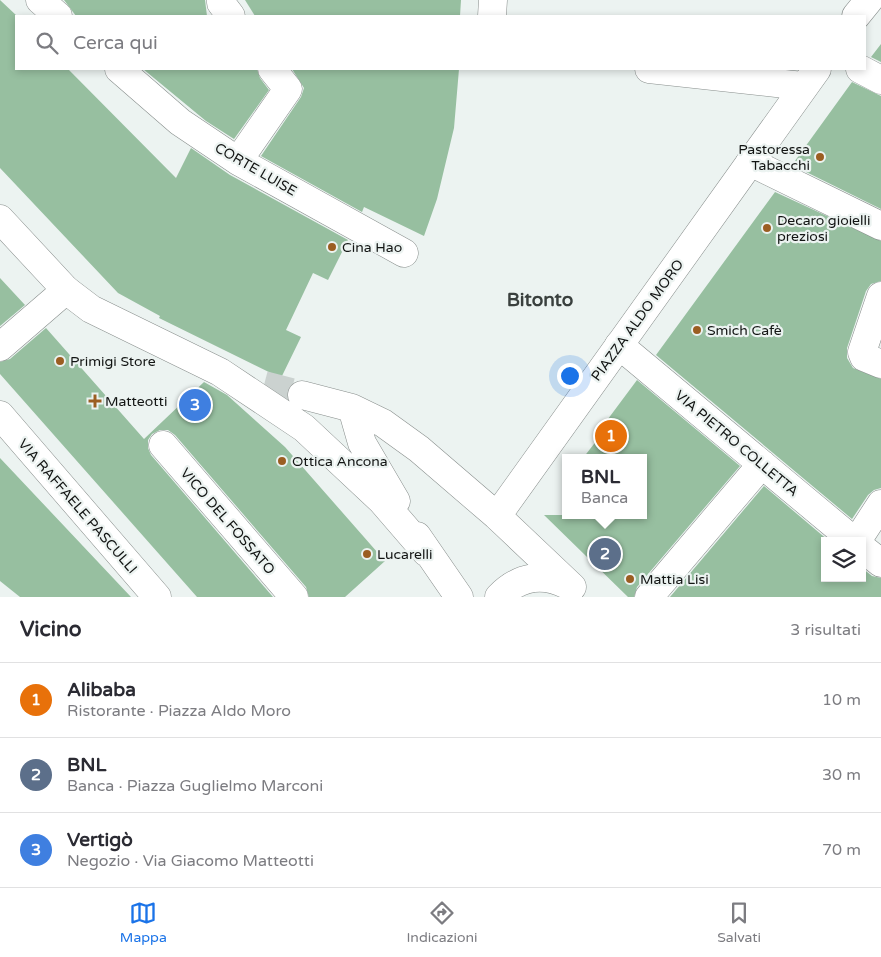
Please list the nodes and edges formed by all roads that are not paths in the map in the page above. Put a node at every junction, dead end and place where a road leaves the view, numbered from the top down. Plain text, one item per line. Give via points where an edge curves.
1 (40, 0) edge
2 (221, 0) edge
3 (493, 0) edge
4 (869, 0) edge
5 (57, 15) edge
6 (230, 15) edge
7 (492, 15) edge
8 (857, 15) edge
9 (120, 70) edge
10 (273, 70) edge
11 (669, 70) edge
12 (862, 70) edge
13 (810, 77) edge
14 (881, 80) edge
15 (238, 162) junction
16 (750, 162) junction
17 (0, 219) edge
18 (881, 226) edge
19 (404, 253) dead end
20 (66, 290) junction
21 (881, 296) edge
22 (619, 345) junction
23 (0, 347) edge
24 (881, 364) edge
25 (220, 372) junction
26 (264, 384) tunnel mouth
27 (302, 395) tunnel mouth
28 (352, 408) junction
29 (0, 415) edge
30 (163, 445) dead end
31 (762, 464) junction
32 (881, 504) edge
33 (497, 516) junction
34 (851, 537) edge
35 (859, 537) edge
36 (866, 551) edge
37 (426, 552) junction
38 (881, 563) edge
39 (454, 589) edge
40 (577, 592) edge
41 (157, 597) edge
42 (294, 597) edge
43 (499, 597) edge
44 (648, 597) edge

1 - 5 street
2 - 6 street
3 - 7 street
4 - 8 street
9 - 15 street, CORTE LUISE via 180,122
10 - 15 street via 288,89
11 - 13 street, PIAZZA ALDO MORO
12 - 14 street
13 - 16 street, PIAZZA ALDO MORO
15 - 19 street, CORTE LUISE
16 - 18 street
16 - 22 street, PIAZZA ALDO MORO
17 - 20 street
20 - 23 street
20 - 25 street via 91,309
21 - 24 street via 862,352 864,357
22 - 31 street, VIA PIETRO COLLETTA
22 - 33 street, PIAZZA ALDO MORO
25 - 26 street
25 - 37 street via 304,428 382,501
27 - 28 street
28 - 33 street via 383,424 419,449
28 - 37 street via 362,443
29 - 41 street, VIA RAFFAELE PASCULLI
30 - 42 street, VICO DEL FOSSATO
31 - 34 street, VIA PIETRO COLLETTA
31 - 44 street
32 - 35 street
33 - 40 street
36 - 38 street
37 - 39 street
40 - 43 street via 558,580 526,578

